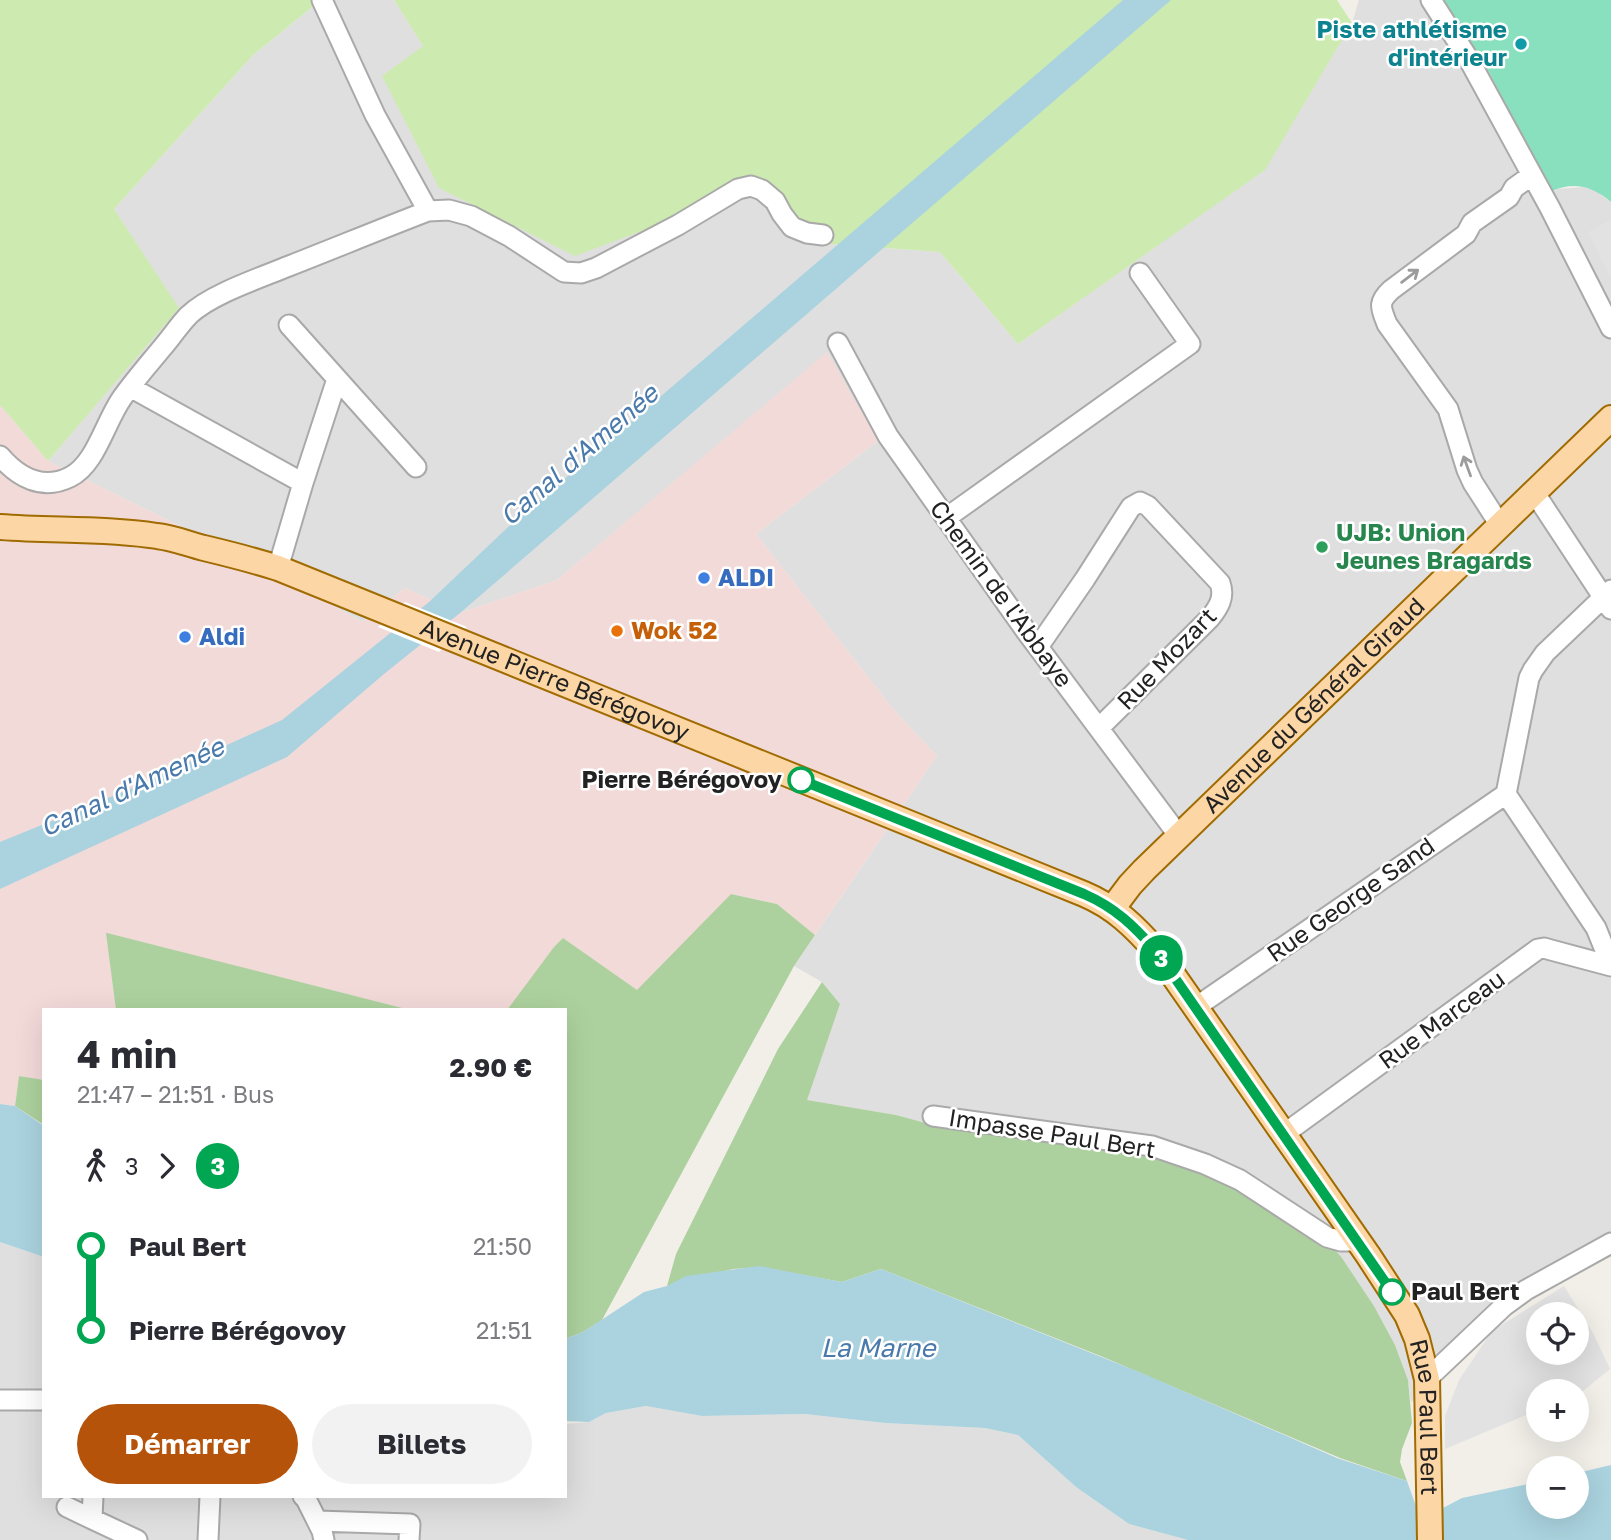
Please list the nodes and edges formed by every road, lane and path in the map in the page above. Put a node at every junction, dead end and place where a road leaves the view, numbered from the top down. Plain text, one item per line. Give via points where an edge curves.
1 (322, 0) edge
2 (1431, 0) edge
3 (1532, 175) junction
4 (428, 211) junction
5 (823, 235) dead end
6 (1140, 273) dead end
7 (289, 325) dead end
8 (1611, 328) edge
9 (838, 343) dead end
10 (337, 379) junction
11 (130, 387) junction
12 (1611, 418) edge
13 (0, 456) edge
14 (416, 467) dead end
15 (303, 482) junction
16 (1534, 492) junction
17 (946, 518) junction
18 (1500, 525) junction
19 (0, 527) edge
20 (0, 542) edge
21 (204, 548) junction
22 (278, 568) junction
23 (1608, 599) edge
24 (1038, 647) junction
25 (1099, 728) junction
26 (1506, 794) junction
27 (901, 821) joint
28 (1179, 836) junction
29 (1112, 909) junction
30 (1611, 965) edge
31 (1196, 1007) junction
32 (933, 1116) dead end
33 (1284, 1135) junction
34 (1358, 1241) junction
35 (1611, 1243) edge
36 (1427, 1379) junction
37 (0, 1400) edge
38 (42, 1401) edge
39 (93, 1498) edge
40 (210, 1498) edge
41 (305, 1498) edge
42 (67, 1507) dead end
43 (92, 1519) junction
44 (317, 1521) junction
45 (137, 1540) edge
46 (208, 1540) edge
47 (324, 1540) edge
48 (409, 1540) edge
49 (1430, 1540) edge

1 - 4 street via 375,115
2 - 3 street
3 - 8 street
18 -> 3 street via 1467,470 1448,409 1381,310 1383,298
4 - 5 street via 471,216 564,272 596,268 751,186 775,201 792,227
4 - 11 street via 217,297 190,314
6 - 17 street via 1190,344
7 - 10 street
9 - 17 street, Chemin de l'Abbaye via 888,436
10 - 14 street
10 - 15 street
11 - 13 street via 93,454 71,477 53,482 29,480
11 - 15 street
12 - 16 main road, Avenue du Général Giraud
15 - 22 street
16 - 18 main road, Avenue du Général Giraud
16 - 23 street
17 - 24 street, Chemin de l'Abbaye
18 - 28 main road, Avenue du Général Giraud
19 - 21 main road via 127,532
20 - 21 main road via 127,542
21 - 22 main road, Avenue Pierre Bérégovoy
22 - 27 main road, Avenue Pierre Bérégovoy
23 - 26 street via 1545,653 1533,670
24 - 25 street, Chemin de l'Abbaye
24 - 25 street, Rue Mozart via 1131,507 1140,502 1220,583 1222,599 1210,618
25 - 28 street, Chemin de l'Abbaye
26 - 30 street via 1596,928
26 - 31 street, Rue George Sand
27 - 29 main road, Rue Paul Bert
28 - 29 main road, Avenue du Général Giraud
29 - 31 main road, Rue Paul Bert via 1157,952
30 - 33 street, Rue Marceau via 1538,949
31 - 33 main road, Rue Paul Bert
32 - 34 street, Impasse Paul Bert via 1152,1146 1240,1181 1327,1237
33 - 34 main road, Rue Paul Bert
34 - 36 main road, Rue Paul Bert via 1407,1315
35 - 36 street via 1504,1306
36 - 49 main road, Rue Paul Bert
37 - 38 street
39 - 43 street
40 - 46 street
41 - 44 street
42 - 43 street
43 - 45 street
44 - 47 street
44 - 48 street via 410,1524

